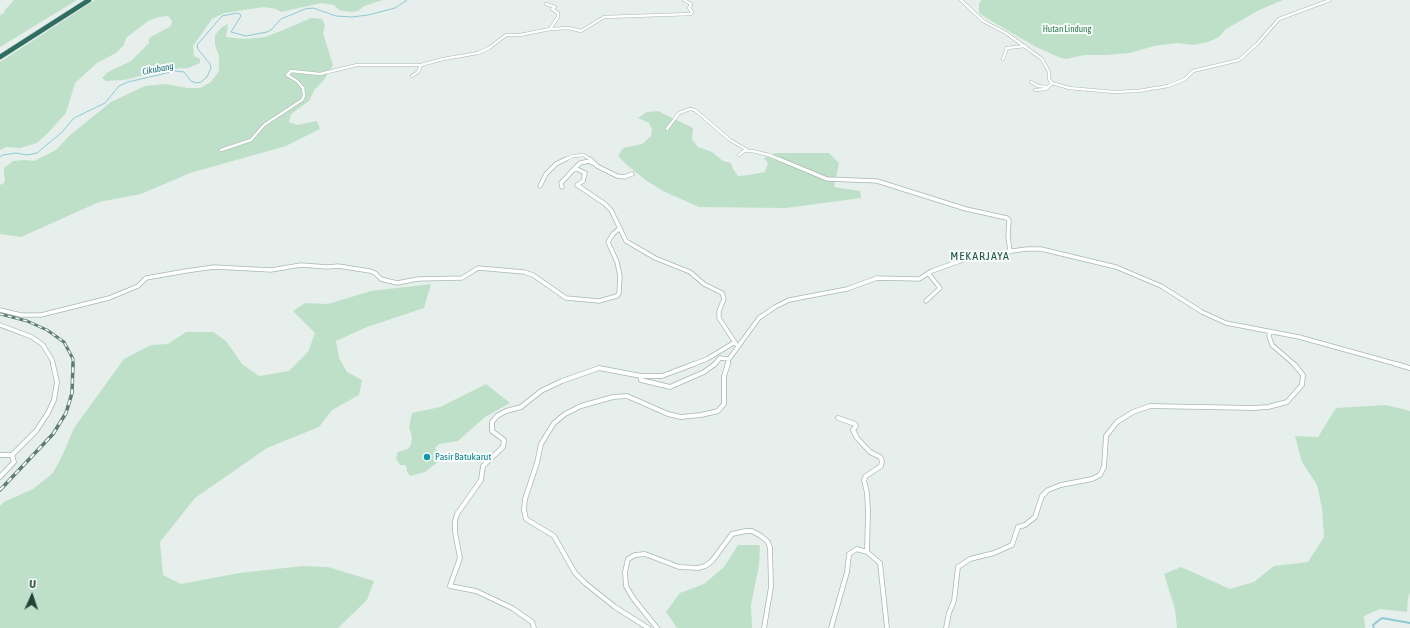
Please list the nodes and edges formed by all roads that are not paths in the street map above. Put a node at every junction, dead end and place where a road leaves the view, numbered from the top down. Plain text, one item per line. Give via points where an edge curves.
1 (84, 0) edge
2 (89, 0) edge
3 (684, 0) edge
4 (961, 0) edge
5 (1330, 0) edge
6 (546, 4) dead end
7 (550, 29) junction
8 (1024, 46) junction
9 (0, 55) edge
10 (1003, 58) dead end
11 (421, 64) junction
12 (412, 76) dead end
13 (1031, 82) dead end
14 (1052, 83) junction
15 (1047, 87) junction
16 (1035, 90) dead end
17 (667, 129) dead end
18 (221, 150) dead end
19 (747, 150) junction
20 (739, 155) dead end
21 (593, 163) junction
22 (575, 168) junction
23 (632, 174) dead end
24 (540, 186) dead end
25 (562, 186) dead end
26 (620, 228) junction
27 (1010, 252) junction
28 (928, 273) junction
29 (926, 301) dead end
30 (0, 310) edge
31 (0, 325) edge
32 (1270, 332) junction
33 (736, 344) junction
34 (729, 359) junction
35 (1410, 368) edge
36 (641, 376) junction
37 (838, 418) dead end
38 (0, 454) edge
39 (12, 455) junction
40 (0, 477) edge
41 (867, 552) junction
42 (534, 628) edge
43 (648, 628) edge
44 (657, 628) edge
45 (764, 628) edge
46 (831, 628) edge
47 (887, 628) edge
48 (946, 628) edge

1 - 9 highway
2 - 9 highway
3 - 7 street via 691,4 691,14 604,17 581,31 568,28
4 - 8 street via 983,21 1006,32
5 - 14 street via 1279,19 1239,60 1193,71 1186,79 1168,86 1114,92 1069,88
6 - 7 street via 555,7 552,9 558,14
7 - 11 street via 504,36 476,54
8 - 10 street via 1007,48
8 - 14 street via 1044,61
11 - 12 street via 418,72
11 - 18 street via 357,65 320,74 290,71 287,75 303,88 302,100 264,124 252,139
13 - 15 street
14 - 15 street
15 - 16 street
17 - 19 street via 679,113 694,110 730,140
19 - 20 street
19 - 27 street via 769,155 827,179 877,181 966,209 1008,218
21 - 22 street via 580,163
21 - 23 street via 617,176 629,177
21 - 24 street via 584,155 573,156 556,164 546,174
22 - 25 street via 561,183
22 - 26 street via 585,173 583,181 577,185 613,212
26 - 30 street via 608,242 620,276 619,293 609,300 566,298 533,275 524,272 478,268 462,278 418,279 397,283 381,279 370,271 338,266 328,268 301,265 271,270 214,267 186,270 146,278 138,286 109,298 41,315 21,315
26 - 33 street via 629,244 690,272 722,293 724,299 719,318
27 - 28 street via 974,256
27 - 32 street via 1041,249 1116,267 1161,286 1202,312 1226,323
28 - 29 street via 940,288
28 - 33 street via 916,279 877,278 841,290 789,300 762,316
31 - 39 street via 32,337 43,345 52,360 57,382 54,400 48,413 32,435
32 - 35 street via 1299,337
32 - 48 street via 1272,345 1303,375 1302,385 1287,402 1253,408 1150,406 1133,412 1117,422 1106,436 1104,467 1100,475 1048,490 1042,496 1035,517 1018,527 1012,545 970,559 958,567 954,601
33 - 34 street
33 - 36 street via 662,376
34 - 36 street via 720,358 704,372 670,387 641,380
34 - 43 street via 723,383 724,404 718,411 681,417 622,396 592,403 565,414 554,424 541,444 526,493 524,510 528,520 553,535 575,572 585,583 615,607
36 - 42 street via 599,368 541,391 521,407 506,411 492,422 492,431 504,440 503,447 483,466 480,480 457,514 455,532 460,558 450,586 476,591 512,608 532,622
37 - 41 street via 855,424 853,430 857,438 870,452 880,457 883,464 864,480 868,511
38 - 39 street
39 - 40 street via 14,462
41 - 46 street via 854,550 850,554
41 - 47 street via 880,563
44 - 45 street via 626,586 625,572 628,559 645,554 679,567 698,568 712,561 732,534 746,531 762,536 770,548 771,587

